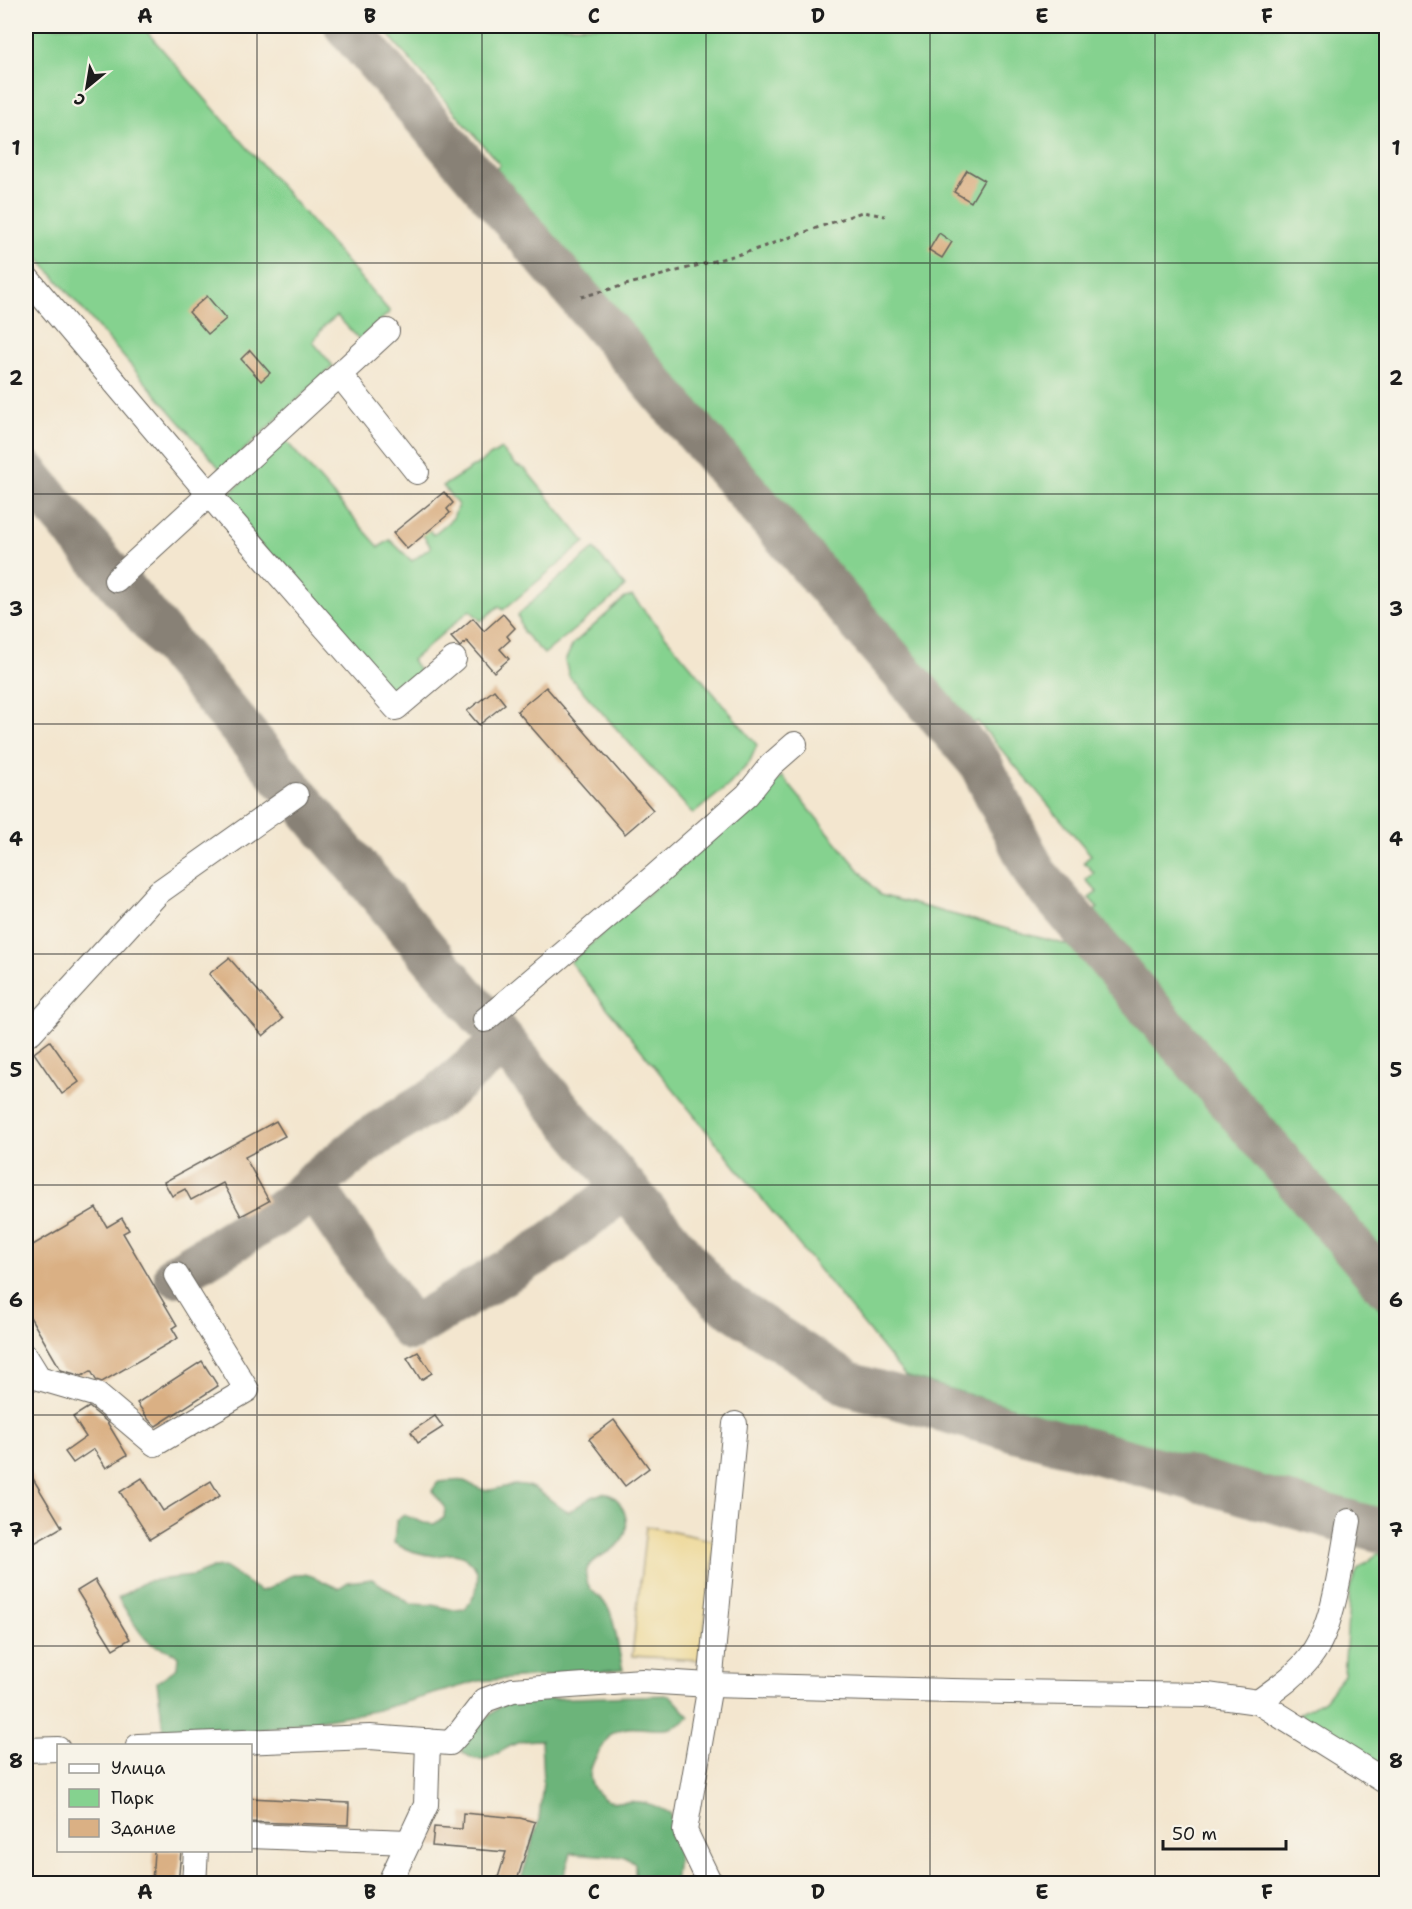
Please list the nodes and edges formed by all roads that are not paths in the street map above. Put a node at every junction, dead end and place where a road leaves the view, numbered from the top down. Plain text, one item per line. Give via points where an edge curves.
1 (26, 277) edge
2 (387, 331) dead end
3 (339, 375) junction
4 (417, 472) dead end
5 (210, 495) junction
6 (116, 580) dead end
7 (454, 658) dead end
8 (795, 744) dead end
9 (296, 795) dead end
10 (485, 1020) dead end
11 (31, 1032) dead end
12 (176, 1275) dead end
13 (26, 1357) edge
14 (735, 1424) dead end
15 (1349, 1521) dead end
16 (710, 1685) junction
17 (1258, 1702) junction
18 (428, 1741) junction
19 (190, 1744) edge
20 (57, 1749) edge
21 (26, 1750) edge
22 (1386, 1782) edge
23 (252, 1836) edge
24 (409, 1842) junction
25 (196, 1852) edge
26 (194, 1884) edge
27 (390, 1884) edge
28 (713, 1884) edge

1 - 5 lane
2 - 3 lane
3 - 4 lane
3 - 5 lane
5 - 6 lane
5 - 7 lane via 396,708
8 - 10 lane via 771,765 747,795
9 - 11 lane via 159,892
12 - 13 lane via 248,1390 155,1444 97,1395 39,1378
14 - 16 lane
15 - 17 lane via 1328,1622 1311,1656
16 - 17 lane via 1207,1695
16 - 18 lane via 642,1681 513,1690 485,1700 450,1743
16 - 28 lane via 685,1831
17 - 22 lane
18 - 19 lane via 370,1737
18 - 24 lane via 426,1805
20 - 21 lane
23 - 24 lane
24 - 27 lane
25 - 26 lane

